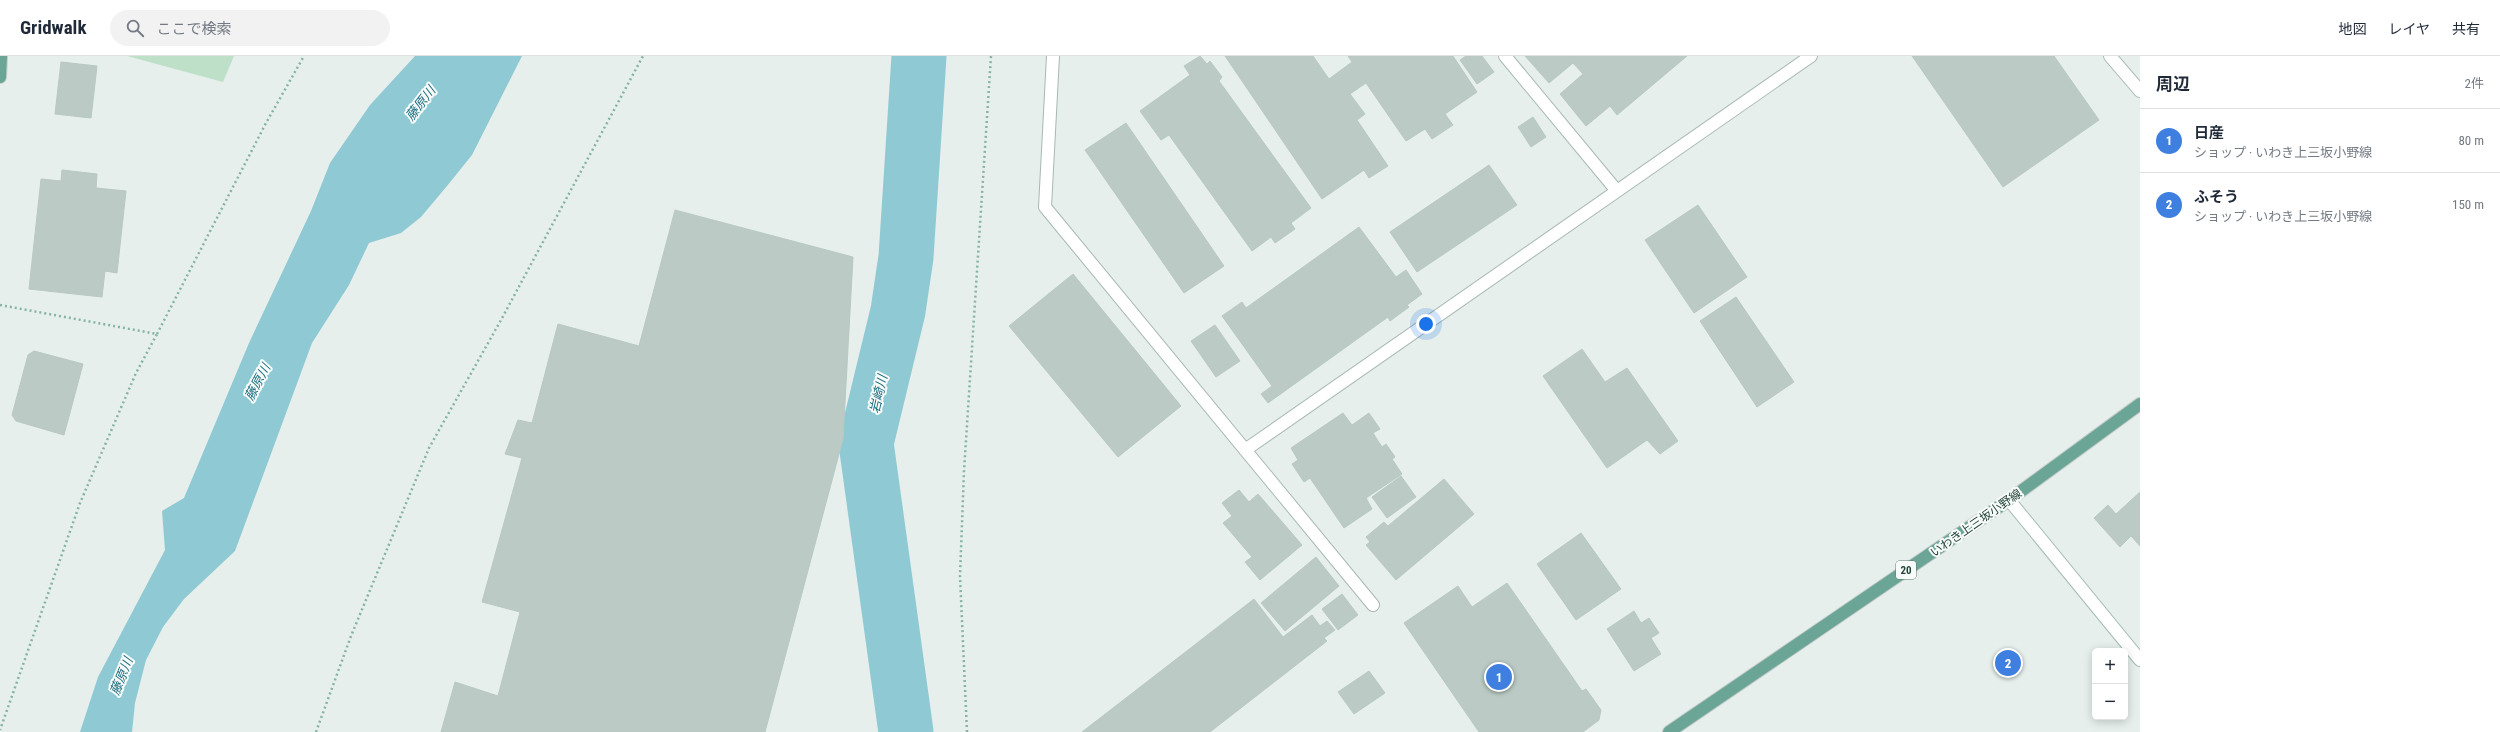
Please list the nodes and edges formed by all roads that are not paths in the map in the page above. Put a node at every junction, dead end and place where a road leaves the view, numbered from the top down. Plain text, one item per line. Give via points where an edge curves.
1 (1, 56) edge
2 (1052, 56) edge
3 (1505, 56) edge
4 (1811, 56) edge
5 (2110, 56) edge
6 (0, 77) edge
7 (2140, 91) edge
8 (1617, 191) junction
9 (2140, 404) edge
10 (1245, 450) junction
11 (2009, 500) junction
12 (1373, 605) dead end
13 (2140, 660) edge
14 (1669, 732) edge

1 - 6 main road
2 - 10 street via 1045,207
3 - 8 street
4 - 8 street
5 - 7 street
8 - 10 street
9 - 11 main road, いわき上三坂小野線 / 20
10 - 12 street
11 - 13 street
11 - 14 main road, いわき上三坂小野線 / 20

